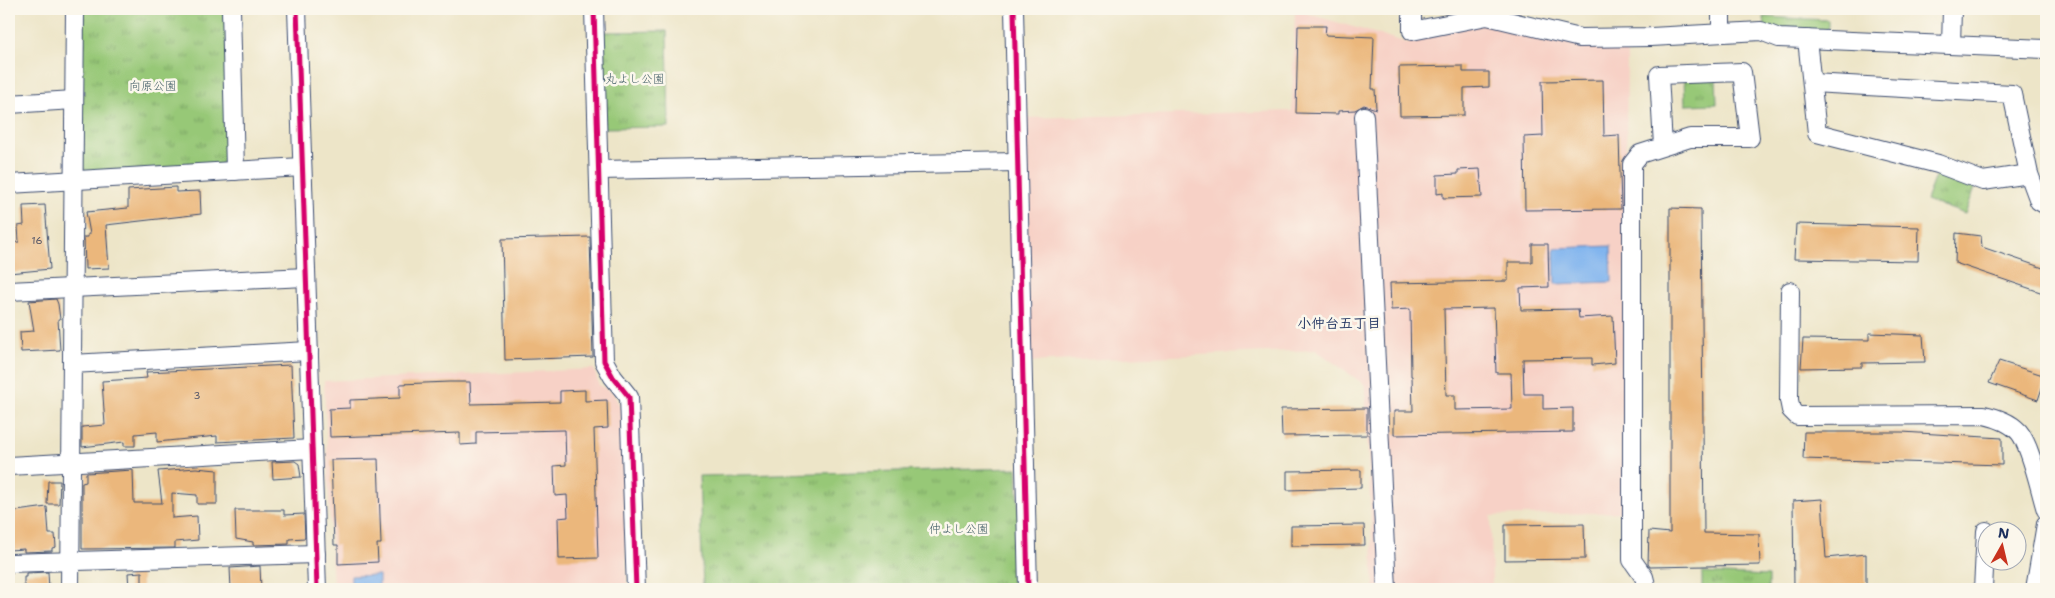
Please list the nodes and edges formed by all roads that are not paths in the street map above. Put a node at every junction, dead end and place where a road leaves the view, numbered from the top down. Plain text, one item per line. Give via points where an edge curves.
1 (75, 9) edge
2 (230, 9) edge
3 (297, 9) edge
4 (594, 9) edge
5 (1014, 9) edge
6 (1412, 9) edge
7 (1721, 9) edge
8 (1952, 9) edge
9 (1495, 12) edge
10 (1721, 32) junction
11 (1807, 39) junction
12 (1951, 45) junction
13 (2046, 49) edge
14 (1812, 83) junction
15 (74, 100) junction
16 (9, 104) edge
17 (1364, 116) dead end
18 (1663, 146) junction
19 (1018, 162) junction
20 (302, 167) junction
21 (599, 170) junction
22 (235, 171) junction
23 (2029, 174) junction
24 (73, 180) junction
25 (9, 184) edge
26 (2046, 205) edge
27 (306, 277) junction
28 (72, 288) junction
29 (9, 291) edge
30 (1790, 291) dead end
31 (308, 351) junction
32 (72, 364) junction
33 (312, 449) junction
34 (71, 462) junction
35 (9, 466) edge
36 (2046, 510) edge
37 (2046, 524) edge
38 (316, 554) junction
39 (70, 560) junction
40 (9, 562) edge
41 (1984, 570) edge
42 (70, 589) edge
43 (317, 589) edge
44 (636, 589) edge
45 (1028, 589) edge
46 (1388, 589) edge
47 (1647, 589) edge
48 (1983, 589) edge
49 (2035, 589) edge

1 - 15 street
2 - 22 street
3 - 20 street
4 - 21 street
5 - 19 street
6 - 9 street via 1412,31
7 - 10 street
8 - 12 street
9 - 10 street via 1580,38
10 - 11 street via 1761,31 1779,38
11 - 12 street
11 - 14 street
12 - 13 street
14 - 23 street via 1817,133 1938,164 1983,181
14 - 23 street via 2012,94
15 - 16 street
15 - 24 street
17 - 46 street
18 - 18 street via 1659,76 1742,72 1750,138 1690,138
18 - 47 street via 1640,154 1632,164 1632,560
19 - 21 street
19 - 45 street
20 - 22 street
20 - 27 street
21 - 44 street via 604,362 629,397
22 - 24 street
23 - 26 street via 2038,201
24 - 25 street
24 - 28 street
27 - 28 street
27 - 31 street
28 - 29 street
28 - 32 street
30 - 36 street via 1789,400 1791,410 1797,416 1984,415 1999,418 2020,433
31 - 32 street
31 - 33 street
32 - 34 street
33 - 34 street
33 - 38 street
34 - 35 street
34 - 39 street
37 - 49 street
38 - 39 street
38 - 43 street
39 - 40 street
39 - 42 street
41 - 48 street

